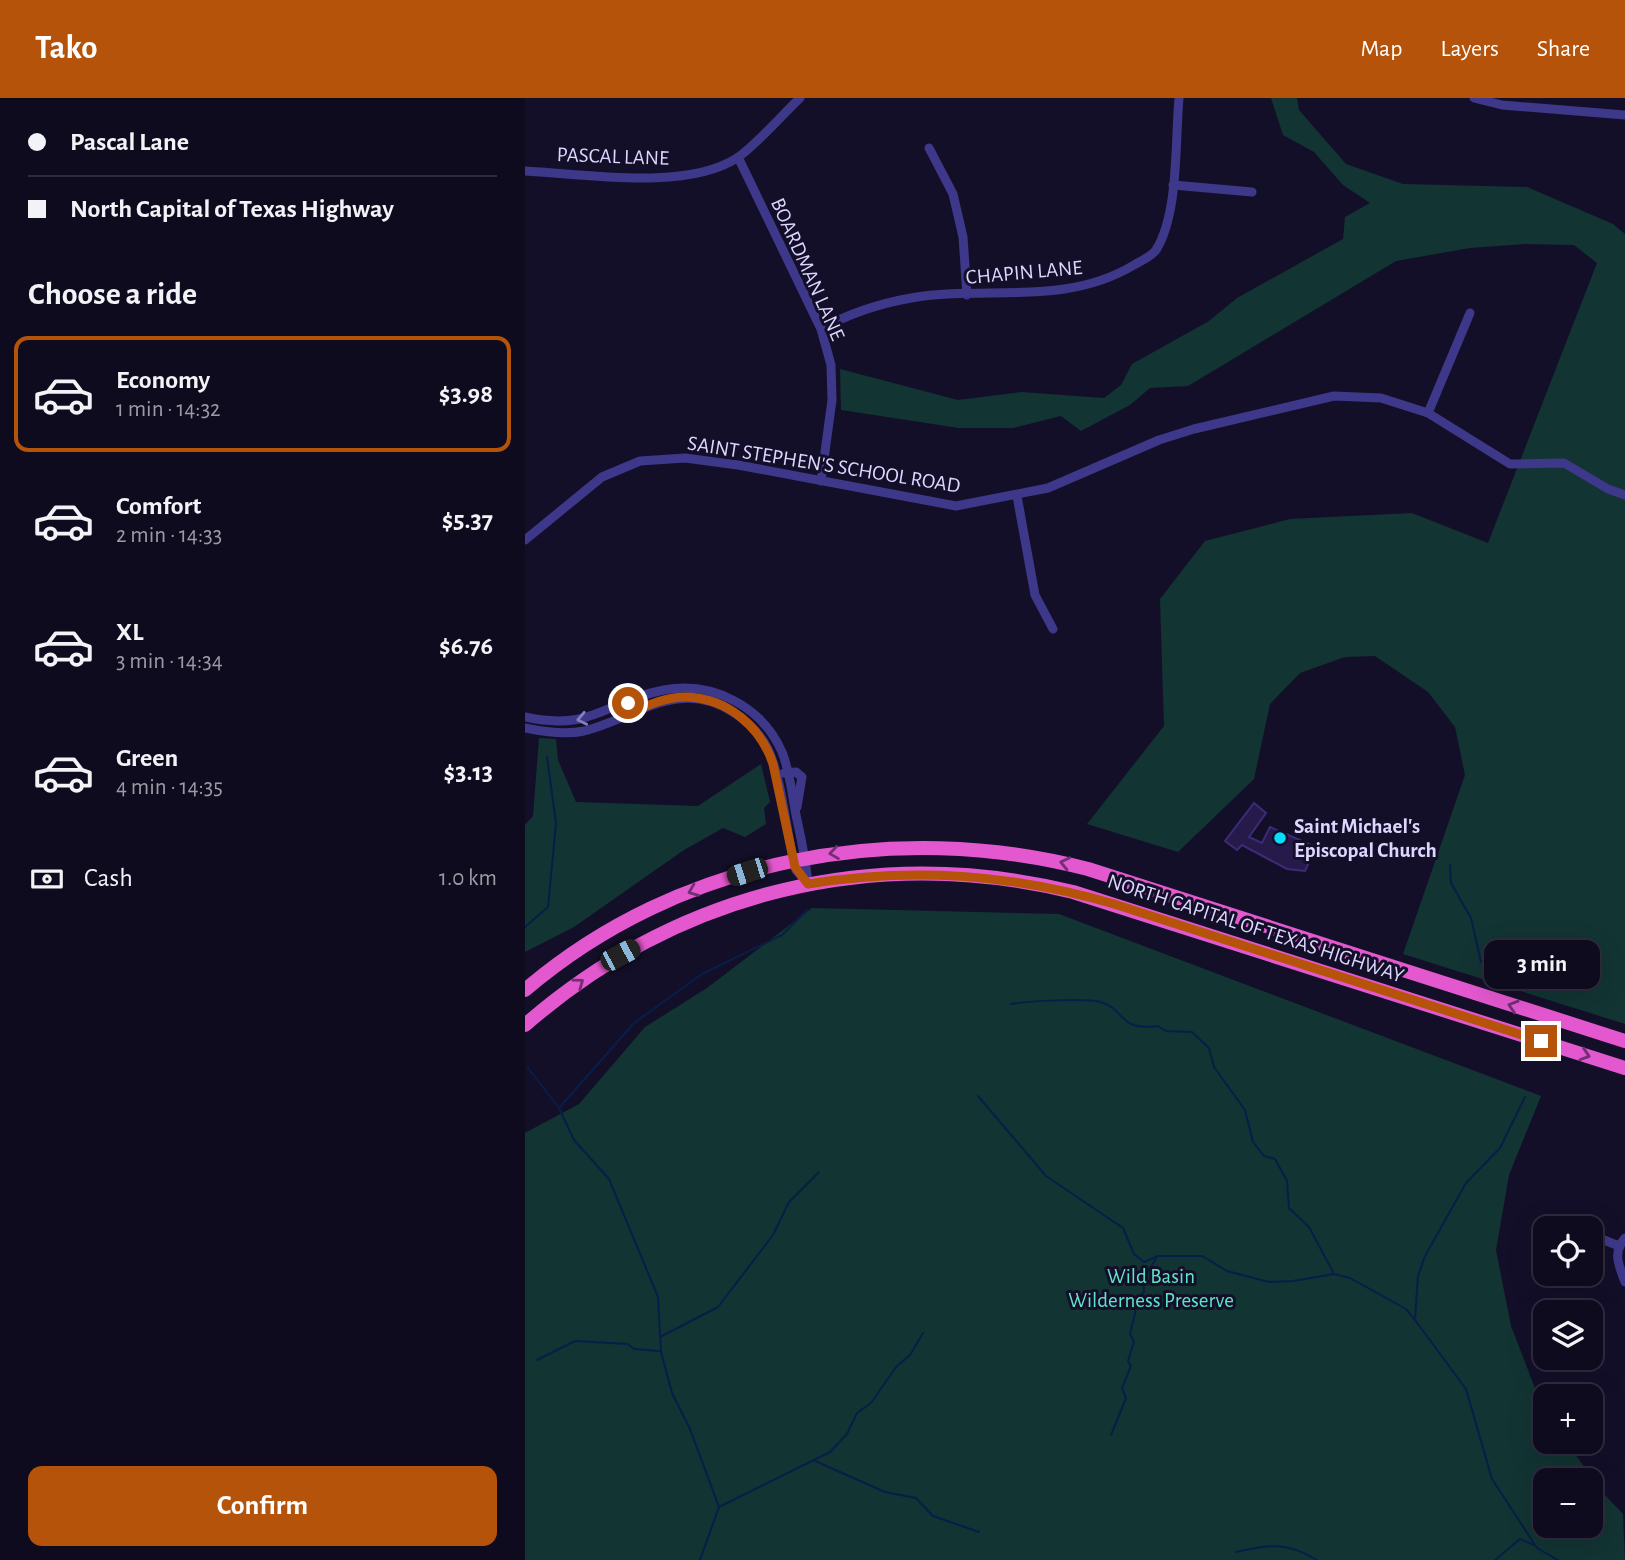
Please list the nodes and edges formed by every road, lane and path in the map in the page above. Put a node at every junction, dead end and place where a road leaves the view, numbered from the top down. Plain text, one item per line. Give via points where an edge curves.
1 (800, 98) edge
2 (1179, 98) edge
3 (1474, 98) edge
4 (1625, 116) edge
5 (929, 148) dead end
6 (738, 158) junction
7 (525, 171) edge
8 (1173, 185) junction
9 (1252, 192) dead end
10 (967, 295) junction
11 (1470, 313) dead end
12 (821, 329) junction
13 (1428, 413) junction
14 (821, 481) junction
15 (1625, 495) edge
16 (1017, 496) junction
17 (525, 540) edge
18 (1053, 629) dead end
19 (702, 694) junction
20 (629, 708) junction
21 (525, 717) edge
22 (525, 728) edge
23 (781, 751) junction
24 (770, 755) junction
25 (788, 772) junction
26 (775, 775) junction
27 (799, 859) junction
28 (808, 884) junction
29 (1387, 964) junction
30 (525, 990) edge
31 (1380, 990) junction
32 (525, 1026) edge
33 (1625, 1041) edge
34 (1625, 1068) edge
35 (1604, 1240) dead end
36 (1622, 1242) edge
37 (1625, 1282) edge

1 - 6 street, PASCAL LANE
2 - 8 street, CHAPIN LANE
3 - 4 street via 1502,105
5 - 10 street via 953,194 963,237
6 - 7 street, PASCAL LANE via 701,173 658,178
6 - 12 street, BOARDMAN LANE
8 - 9 street
8 - 10 street, CHAPIN LANE via 1156,252 1110,279 1065,290
10 - 12 street, CHAPIN LANE via 912,298 854,311
11 - 13 street
12 - 14 street, BOARDMAN LANE via 831,365 832,400
13 - 15 street, SAINT STEPHEN'S SCHOOL ROAD via 1510,464 1564,463
13 - 16 street, SAINT STEPHEN'S SCHOOL ROAD via 1381,398 1334,396 1159,440 1062,483
14 - 16 street, SAINT STEPHEN'S SCHOOL ROAD via 944,505
14 - 17 street, SAINT STEPHEN'S SCHOOL ROAD via 685,458 640,461 602,477
16 - 18 street via 1035,595
19 - 20 street via 662,690
19 - 23 street via 725,695 747,708
19 - 24 street via 747,722
20 -> 21 street via 573,722
20 - 22 street via 581,732
23 - 24 street
23 - 25 street
24 - 26 street
25 - 26 street
25 - 27 street
26 - 27 street
27 - 28 street
29 -> 27 highway, NORTH CAPITAL OF TEXAS HIGHWAY via 1089,869 1031,856 922,846
27 -> 30 highway, NORTH CAPITAL OF TEXAS HIGHWAY via 722,880 653,908 574,954
28 - 31 highway, NORTH CAPITAL OF TEXAS HIGHWAY via 870,875 934,873 1048,886
32 -> 28 highway, NORTH CAPITAL OF TEXAS HIGHWAY via 598,969 658,936 742,901
29 - 31 highway
33 -> 29 highway, NORTH CAPITAL OF TEXAS HIGHWAY
31 -> 34 highway, NORTH CAPITAL OF TEXAS HIGHWAY
35 - 36 street
36 - 37 street via 1616,1257

